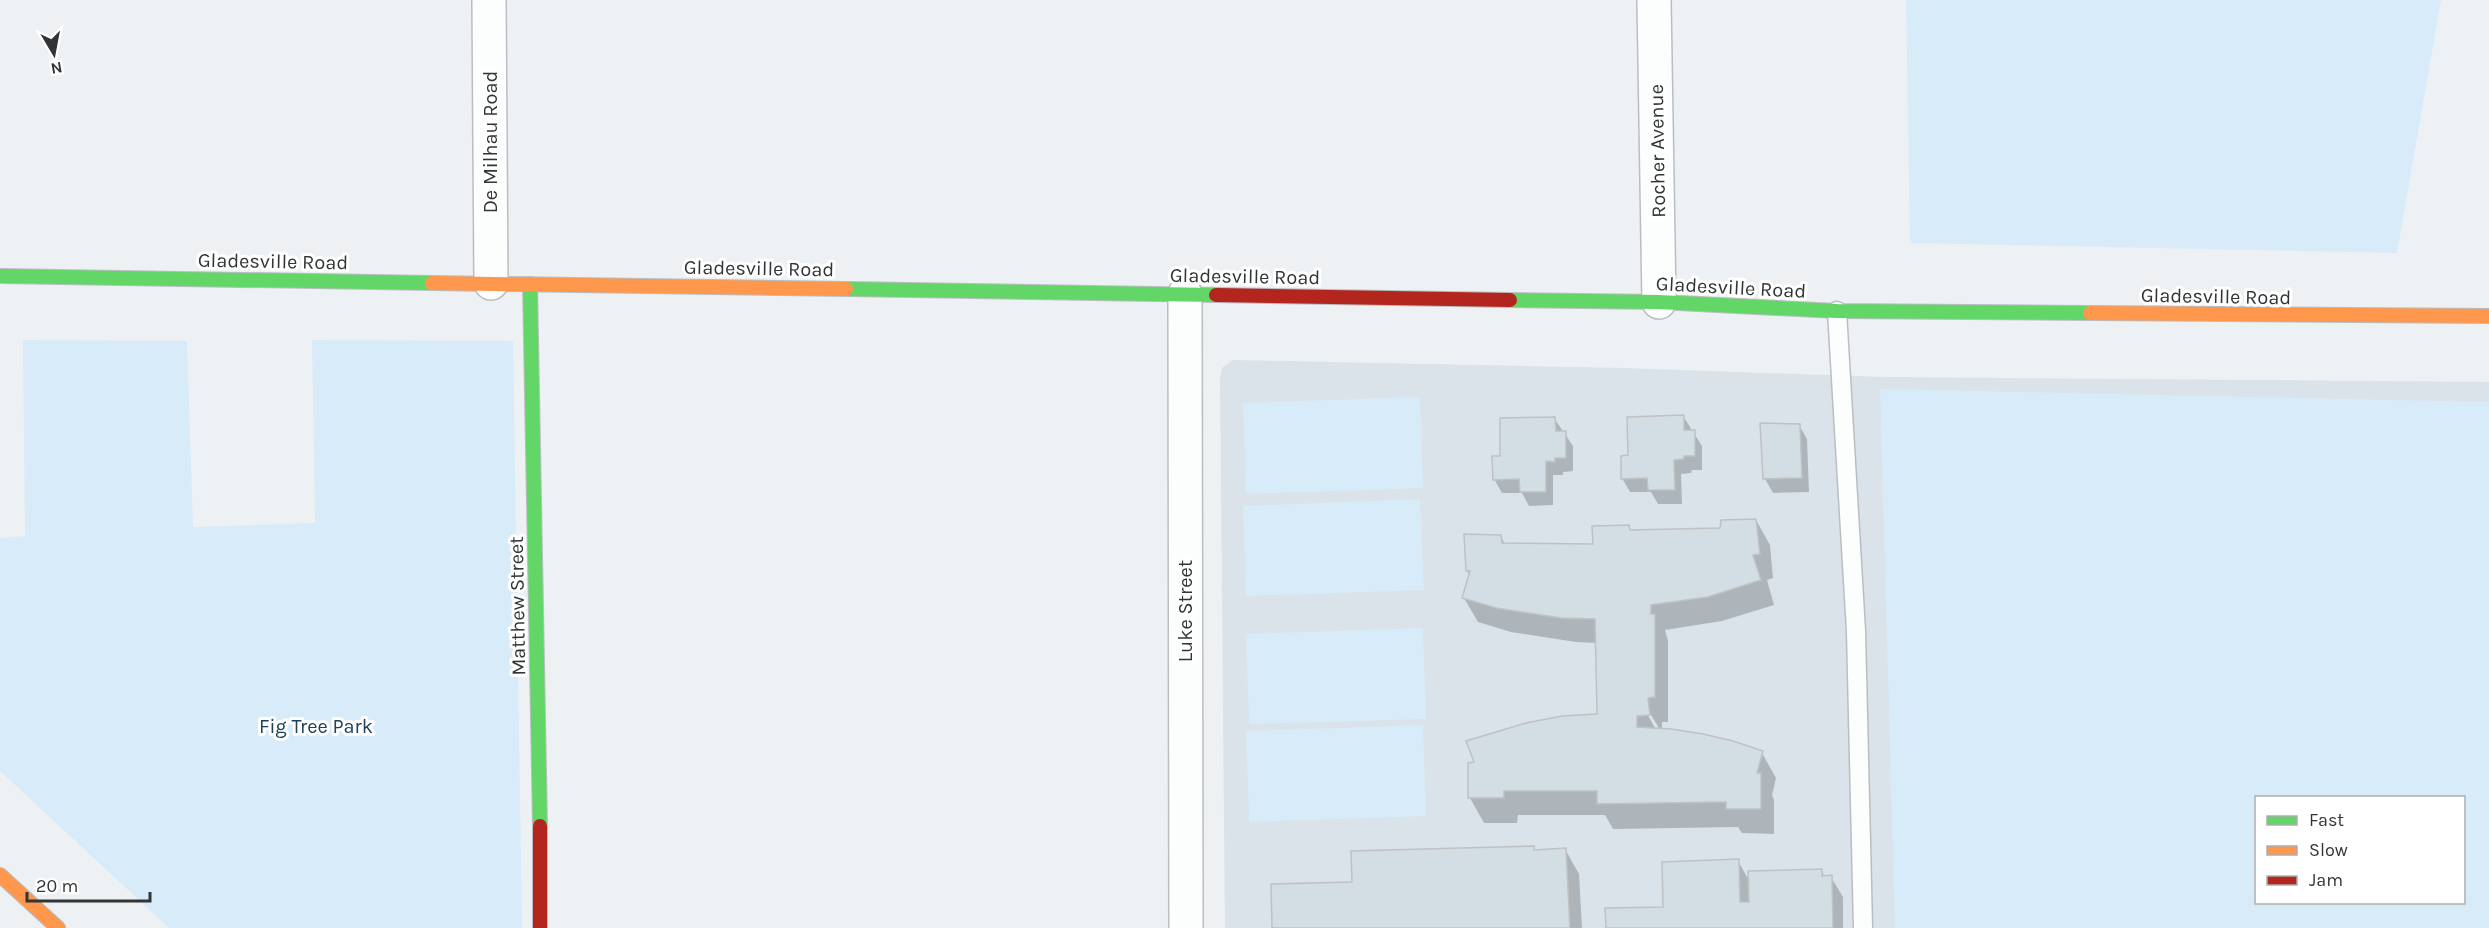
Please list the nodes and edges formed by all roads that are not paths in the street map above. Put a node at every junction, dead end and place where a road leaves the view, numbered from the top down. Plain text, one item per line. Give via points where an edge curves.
1 (489, 0) edge
2 (1654, 0) edge
3 (0, 276) edge
4 (491, 283) junction
5 (530, 284) junction
6 (1185, 294) junction
7 (1659, 303) junction
8 (1837, 311) junction
9 (2489, 316) edge
10 (0, 875) edge
11 (58, 928) edge
12 (540, 928) edge
13 (1186, 928) edge
14 (1863, 928) edge

1 - 4 street, De Milhau Road
2 - 7 street, Rocher Avenue
3 - 4 street, Gladesville Road
4 - 5 street, Gladesville Road
5 - 6 street, Gladesville Road
5 - 12 street, Matthew Street
6 - 7 street, Gladesville Road
6 - 13 street, Luke Street
7 - 8 street, Gladesville Road
8 - 9 street, Gladesville Road
8 - 14 lane via 1856,630
10 - 11 street

